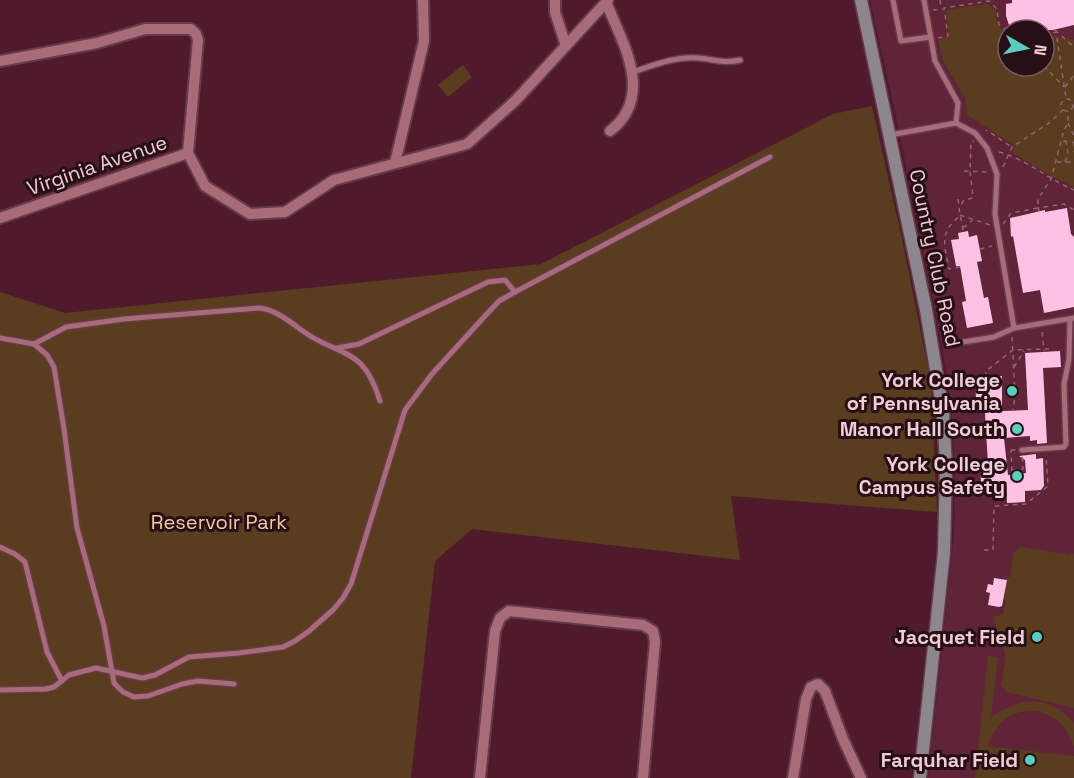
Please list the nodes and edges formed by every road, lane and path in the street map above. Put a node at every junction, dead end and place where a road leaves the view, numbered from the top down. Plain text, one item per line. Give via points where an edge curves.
1 (423, 0) edge
2 (555, 0) edge
3 (861, 0) edge
4 (893, 0) edge
5 (924, 0) edge
6 (940, 0) edge
7 (607, 1) edge
8 (981, 1) edge
9 (943, 9) junction
10 (931, 11) dead end
11 (998, 18) edge
12 (1056, 31) joint
13 (930, 37) junction
14 (937, 39) dead end
15 (566, 46) junction
16 (1074, 47) edge
17 (740, 60) dead end
18 (0, 61) edge
19 (633, 72) junction
20 (1074, 75) edge
21 (1055, 78) edge
22 (1064, 88) junction
23 (1066, 98) junction
24 (1074, 104) edge
25 (1063, 110) junction
26 (1068, 111) junction
27 (956, 123) junction
28 (1068, 123) junction
29 (610, 131) dead end
30 (991, 133) dead end
31 (890, 135) junction
32 (1074, 136) edge
33 (974, 140) dead end
34 (1061, 140) junction
35 (1066, 142) junction
36 (1074, 142) edge
37 (1012, 147) junction
38 (999, 152) dead end
39 (1074, 152) edge
40 (188, 153) junction
41 (1008, 154) junction
42 (770, 157) dead end
43 (1005, 161) junction
44 (1056, 162) junction
45 (1065, 162) junction
46 (1074, 162) edge
47 (395, 163) junction
48 (1001, 164) dead end
49 (991, 169) dead end
50 (964, 171) dead end
51 (970, 171) junction
52 (1004, 173) dead end
53 (1051, 179) junction
54 (1074, 190) edge
55 (958, 199) dead end
56 (959, 208) junction
57 (1039, 210) junction
58 (1074, 210) edge
59 (960, 215) junction
60 (1002, 217) dead end
61 (0, 218) edge
62 (972, 219) junction
63 (990, 225) dead end
64 (993, 246) dead end
65 (980, 249) dead end
66 (959, 266) dead end
67 (515, 292) junction
68 (1072, 318) edge
69 (1014, 328) junction
70 (1041, 332) dead end
71 (1011, 337) dead end
72 (0, 338) edge
73 (963, 342) dead end
74 (34, 344) junction
75 (335, 349) junction
76 (1049, 349) dead end
77 (1013, 350) junction
78 (1024, 350) junction
79 (1044, 350) junction
80 (1014, 368) junction
81 (986, 377) dead end
82 (380, 401) dead end
83 (1014, 411) dead end
84 (1022, 450) junction
85 (1046, 453) dead end
86 (0, 548) edge
87 (984, 550) dead end
88 (112, 671) junction
89 (62, 681) junction
90 (234, 684) dead end
91 (0, 690) edge
92 (480, 778) edge
93 (642, 778) edge
94 (793, 778) edge
95 (861, 778) edge
96 (920, 778) edge

1 - 47 street via 424,41
2 - 15 street
3 - 31 main road, Country Club Road
4 - 13 lane via 901,41
5 - 13 lane
6 - 9 path
7 - 15 street, Virginia Avenue
7 - 19 street
8 - 9 path
8 - 11 path via 997,9
9 - 10 path
9 - 14 path via 948,36
12 - 16 path
12 - 22 path
13 - 27 lane via 938,67 957,99
15 - 47 street, Virginia Avenue via 515,101 467,144
17 - 19 lane via 723,63 684,58
18 - 40 street via 97,43 144,29 191,28 198,40
19 - 29 street via 630,107
20 - 22 path
21 - 22 path
22 - 23 path
23 - 24 path
23 - 25 path via 1061,104
24 - 26 path
25 - 26 path
25 - 37 path
26 - 28 path
27 - 31 lane
27 - 69 lane via 975,133 994,165 995,214
28 - 32 path
28 - 34 path
30 - 37 path
31 - 96 main road, Country Club Road via 936,362 946,466 944,552
33 - 51 path
34 - 35 path
34 - 44 path
35 - 36 path
35 - 45 path
36 - 39 path
37 - 41 path
38 - 41 path
40 - 47 street, Virginia Avenue via 205,186 250,214 285,213 334,180
40 - 61 street, Virginia Avenue
41 - 43 path
41 - 53 path
42 - 67 lane
43 - 48 path
43 - 52 path
44 - 45 path
44 - 53 path
45 - 46 path
49 - 51 path
50 - 51 path
51 - 56 path via 973,198 964,200
53 - 54 path
53 - 57 path via 1038,199
55 - 56 path
56 - 59 path
57 - 58 path via 1064,204
57 - 60 path via 1011,213 1003,225
59 - 62 path
59 - 62 path via 963,228
59 - 66 path via 943,239 949,269
62 - 63 path
64 - 65 path
67 - 75 lane via 505,280 488,282 359,344
67 - 88 lane via 499,301 484,317 405,410 351,584 333,610 309,632 283,647 189,657 142,678
68 - 69 lane
68 - 84 lane via 1064,384 1066,444
69 - 73 lane via 994,337
70 - 79 path
71 - 77 path
72 - 74 lane
74 - 75 lane via 66,327 124,318 260,308 281,315
74 - 88 lane via 54,367 77,528
75 - 82 lane via 360,363
76 - 79 path
77 - 78 path
77 - 80 path
77 - 81 path via 986,371
78 - 79 path
78 - 80 path
80 - 83 path
84 - 84 path via 1011,450 1012,477 1012,470 1023,469
85 - 87 path via 1048,486 1026,504 994,506 993,550
86 - 89 lane via 25,562 47,652
88 - 89 lane via 96,668 69,675
88 - 90 lane via 114,683 134,697 198,681
89 - 91 lane via 46,689
92 - 93 street via 495,631 500,618 509,611 643,625 653,632
94 - 95 street via 806,699 811,687 818,684 825,691

